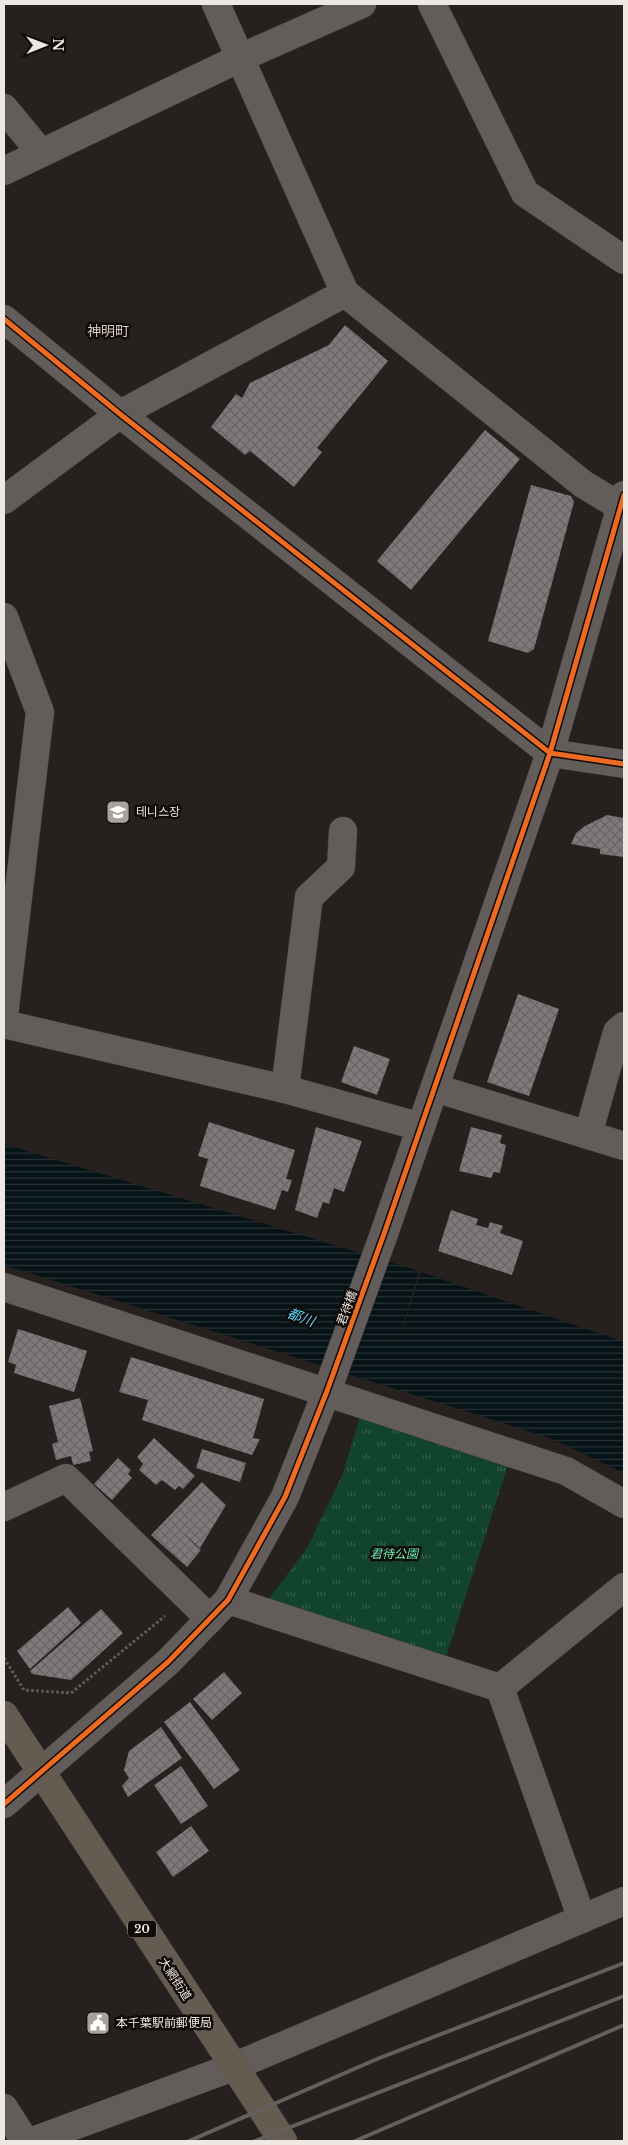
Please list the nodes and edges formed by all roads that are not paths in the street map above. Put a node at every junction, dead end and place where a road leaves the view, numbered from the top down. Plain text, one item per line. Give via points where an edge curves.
1 (216, 4) edge
2 (362, 4) edge
3 (432, 4) edge
4 (240, 58) junction
5 (4, 108) edge
6 (41, 153) junction
7 (4, 171) edge
8 (624, 260) edge
9 (345, 293) junction
10 (4, 319) edge
11 (120, 414) junction
12 (4, 500) edge
13 (623, 501) edge
14 (4, 617) edge
15 (550, 753) junction
16 (624, 764) edge
17 (343, 831) dead end
18 (11, 887) edge
19 (4, 1016) edge
20 (4, 1024) edge
21 (624, 1026) edge
22 (435, 1088) junction
23 (285, 1089) junction
24 (421, 1127) junction
25 (588, 1135) junction
26 (624, 1146) edge
27 (4, 1287) edge
28 (327, 1392) junction
29 (624, 1504) edge
30 (4, 1507) edge
31 (624, 1587) edge
32 (219, 1609) junction
33 (500, 1688) junction
34 (4, 1715) edge
35 (39, 1772) junction
36 (4, 1804) edge
37 (624, 1901) edge
38 (582, 1919) junction
39 (233, 2068) junction
40 (4, 2108) edge
41 (25, 2141) edge
42 (34, 2141) edge
43 (283, 2141) edge

1 - 4 street
2 - 4 street
3 - 8 street via 524,193
4 - 6 street
4 - 9 street
5 - 6 street
6 - 7 street
9 - 11 street
9 - 13 street via 583,484
10 - 11 street
11 - 12 street
11 - 15 street
13 - 15 street, 君待橋
14 - 18 street via 40,712
15 - 16 street
15 - 22 street, 君待橋
17 - 23 street via 341,867 308,897
18 - 19 street
20 - 23 street
21 - 25 street via 617,1032
22 - 24 street, 君待橋
22 - 25 street
23 - 24 street
24 - 28 street, 君待橋
25 - 26 street
27 - 28 street
28 - 29 street via 566,1471
28 - 32 street, 君待橋 via 285,1497
30 - 32 street via 66,1478
31 - 33 street
32 - 33 street
32 - 35 street, 君待橋 via 168,1662
33 - 38 street
34 - 35 main road, 大網街道 / 20
35 - 36 street, 君待橋
35 - 39 main road, 大網街道 / 20
37 - 38 street
38 - 39 street
39 - 42 street
39 - 43 main road, 大網街道 / 20
40 - 41 street

